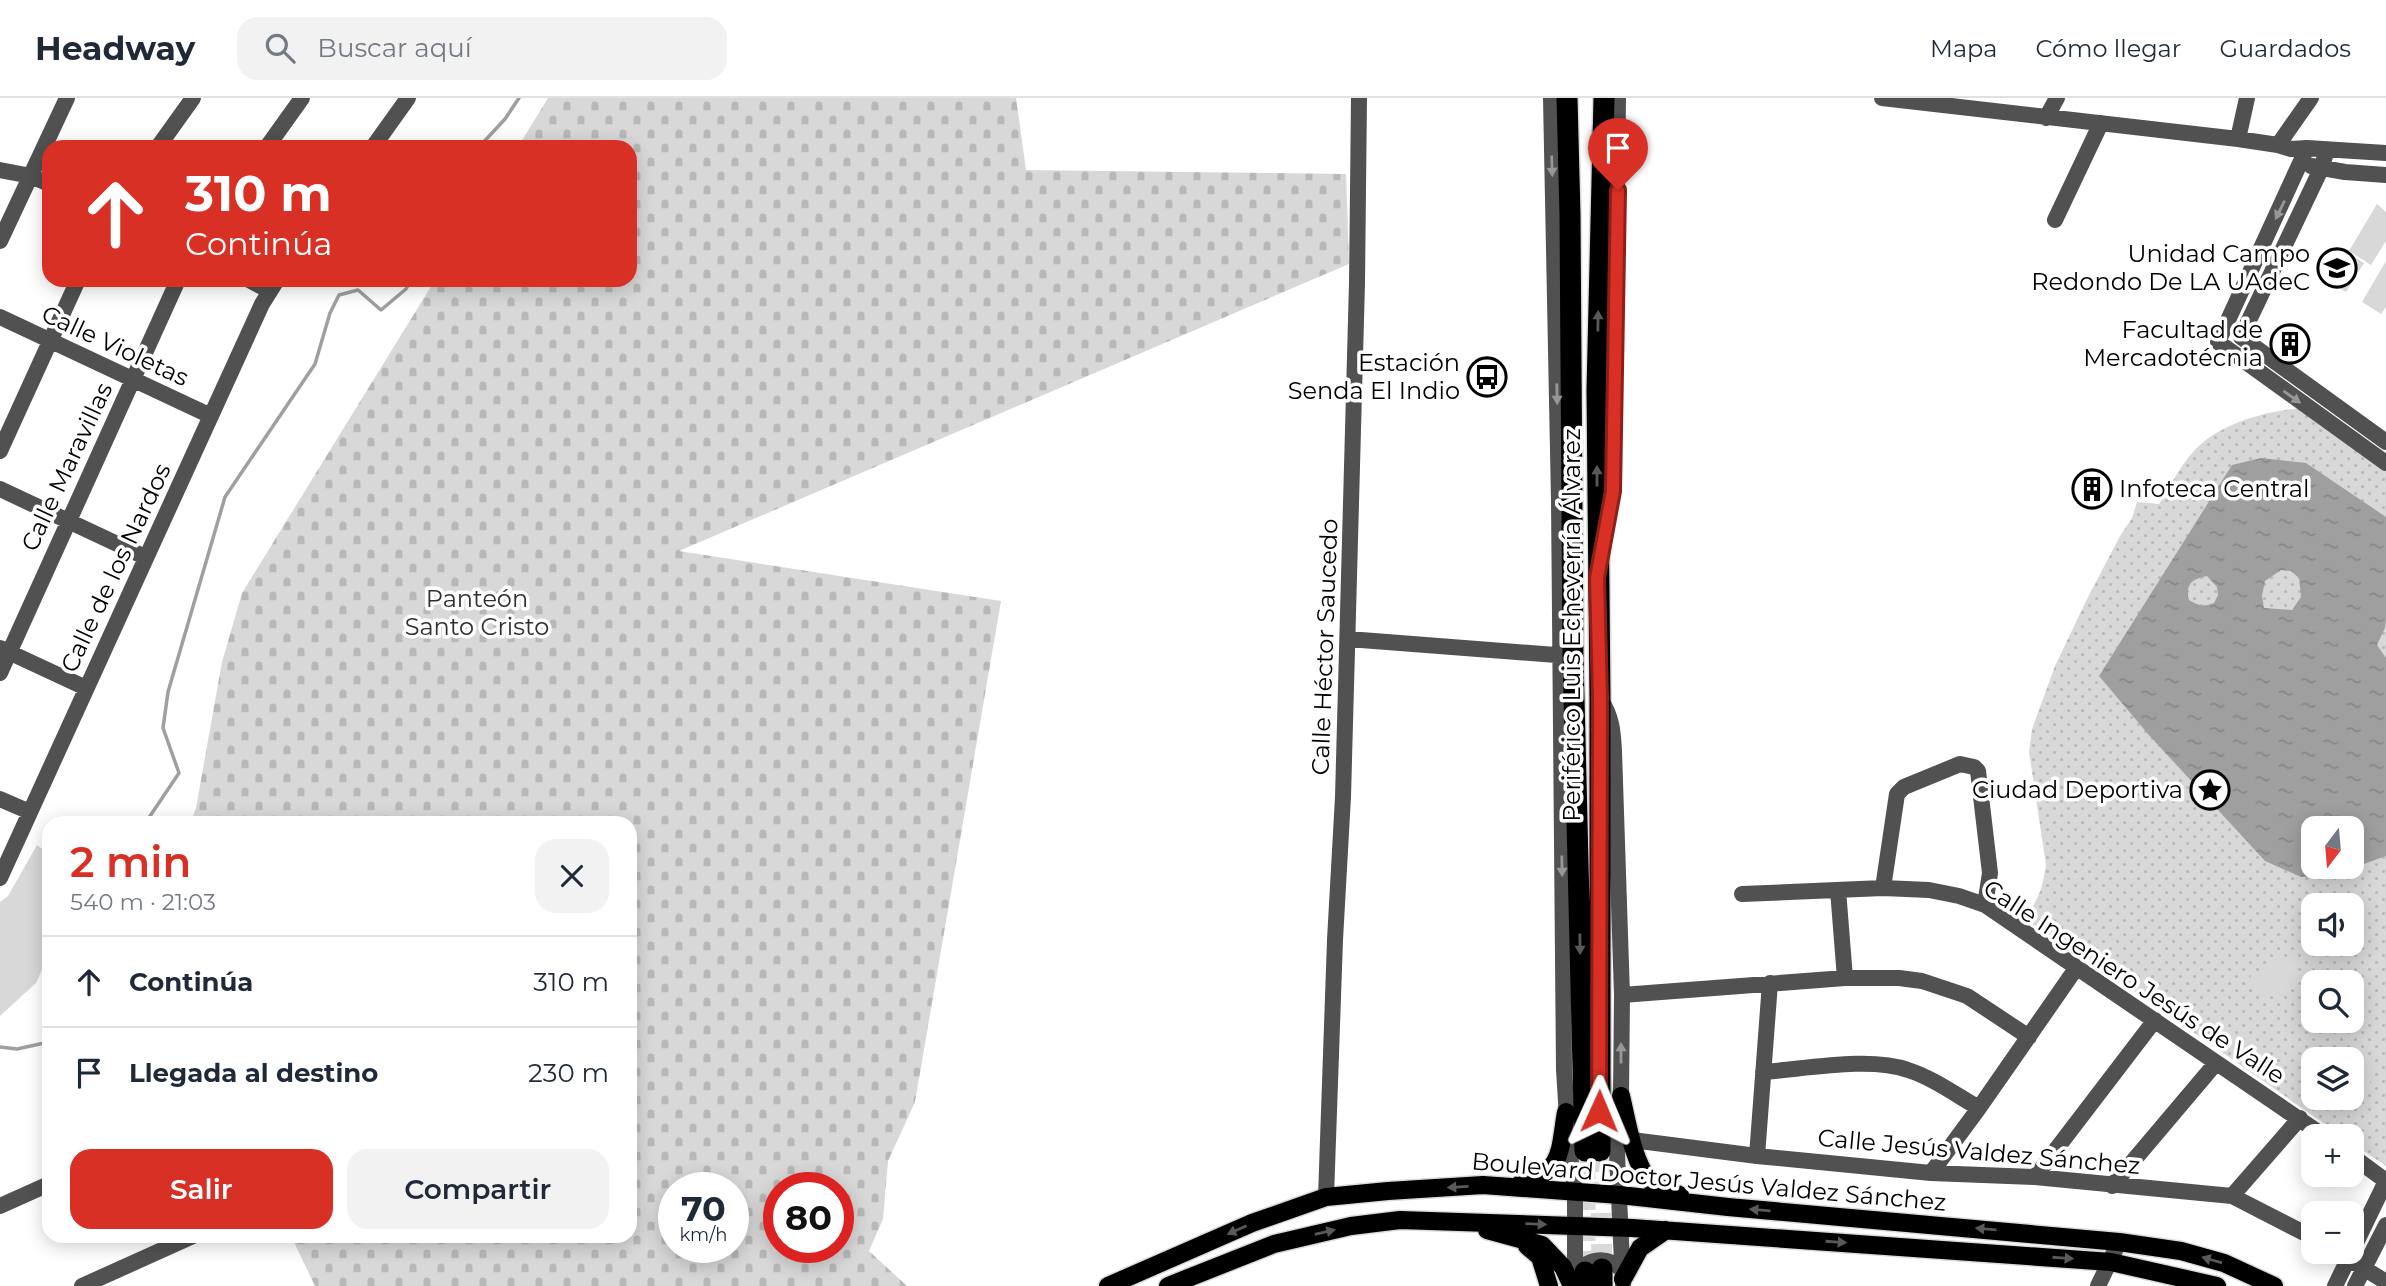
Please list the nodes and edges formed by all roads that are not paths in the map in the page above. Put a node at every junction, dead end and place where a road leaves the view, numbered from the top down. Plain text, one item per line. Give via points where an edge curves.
1 (66, 98) edge
2 (193, 98) edge
3 (302, 98) edge
4 (408, 98) edge
5 (1359, 98) edge
6 (1551, 98) edge
7 (1567, 98) edge
8 (1580, 98) edge
9 (1604, 98) edge
10 (1618, 98) edge
11 (1882, 98) edge
12 (2057, 98) edge
13 (2248, 98) edge
14 (2311, 98) edge
15 (1927, 100) edge
16 (2046, 118) junction
17 (2101, 123) junction
18 (2238, 139) junction
19 (47, 140) edge
20 (163, 140) edge
21 (272, 140) edge
22 (378, 140) edge
23 (2327, 150) junction
24 (42, 151) edge
25 (2295, 151) junction
26 (2386, 153) edge
27 (2321, 169) junction
28 (0, 170) edge
29 (2386, 175) edge
30 (31, 176) junction
31 (42, 181) edge
32 (1570, 215) junction
33 (2055, 220) dead end
34 (0, 241) edge
35 (75, 287) edge
36 (175, 287) edge
37 (273, 287) edge
38 (0, 317) edge
39 (51, 341) junction
40 (132, 380) junction
41 (211, 416) junction
42 (2386, 442) edge
43 (0, 450) edge
44 (2386, 463) edge
45 (0, 489) edge
46 (67, 520) junction
47 (145, 557) junction
48 (1597, 578) junction
49 (1348, 639) junction
50 (4, 650) edge
51 (1566, 656) junction
52 (0, 673) edge
53 (86, 688) junction
54 (1600, 698) junction
55 (0, 799) edge
56 (30, 812) junction
57 (0, 878) edge
58 (1883, 888) junction
59 (1838, 890) junction
60 (1742, 894) dead end
61 (1985, 905) junction
62 (2077, 967) junction
63 (1845, 978) junction
64 (1770, 983) junction
65 (1622, 995) junction
66 (2155, 1020) junction
67 (2029, 1037) junction
68 (2216, 1063) junction
69 (1763, 1072) junction
70 (1621, 1096) junction
71 (1979, 1108) junction
72 (1574, 1112) junction
73 (2300, 1118) junction
74 (2308, 1124) edge
75 (1632, 1140) junction
76 (1590, 1151) junction
77 (1757, 1156) junction
78 (2364, 1165) edge
79 (1931, 1173) junction
80 (2035, 1177) junction
81 (2386, 1181) edge
82 (2112, 1186) junction
83 (42, 1187) edge
84 (1508, 1187) junction
85 (1575, 1191) junction
86 (1620, 1195) junction
87 (2232, 1195) junction
88 (1326, 1198) junction
89 (0, 1206) edge
90 (1728, 1207) junction
91 (1449, 1220) junction
92 (2364, 1222) edge
93 (1574, 1225) junction
94 (2386, 1225) edge
95 (1622, 1227) junction
96 (1666, 1230) junction
97 (2301, 1231) edge
98 (1506, 1234) junction
99 (2119, 1242) junction
100 (166, 1243) edge
101 (2111, 1262) junction
102 (2343, 1264) edge
103 (2359, 1264) edge
104 (2363, 1268) junction
105 (1596, 1279) edge
106 (2386, 1282) edge
107 (2214, 1285) edge
108 (82, 1286) edge
109 (1108, 1286) edge
110 (1168, 1286) edge
111 (1549, 1286) edge
112 (2098, 1286) edge
113 (2274, 1286) edge
114 (2335, 1286) edge
115 (2355, 1286) edge

1 - 19 street
2 - 20 street
3 - 21 street
4 - 22 street
5 - 49 street, Calle Héctor Saucedo
6 -> 51 street
7 - 32 highway, Periférico Luis Echeverría Álvarez
8 - 32 highway via 1580,171
48 -> 9 highway, Periférico Luis Echeverría Álvarez
10 - 48 street via 1613,491
11 - 15 street
12 - 16 street
13 - 18 street
14 - 25 street
15 - 16 street
16 - 17 street
17 - 18 street
17 - 33 street
18 - 25 street
23 - 25 street
23 - 26 street
23 - 27 street
24 - 30 street
25 - 27 street
25 -> 44 street via 2218,342
27 - 29 street
27 - 42 street via 2241,337
28 - 30 street
30 - 31 street
30 - 34 street
32 - 51 highway, Periférico Luis Echeverría Álvarez
35 - 39 street
36 - 40 street, Calle Maravillas
37 - 41 street, Calle de los Nardos
38 - 39 street, Calle Violetas
39 - 40 street, Calle Violetas
39 - 43 street
40 - 41 street, Calle Violetas
40 - 46 street, Calle Maravillas
41 - 47 street, Calle de los Nardos
45 - 46 street
46 - 47 street
46 - 50 street, Calle Maravillas
47 - 53 street, Calle de los Nardos
48 - 54 highway, Periférico Luis Echeverría Álvarez
49 - 51 street
49 - 88 street, Calle Héctor Saucedo
50 - 52 street, Calle Maravillas
50 - 53 street
51 -> 72 highway, Periférico Luis Echeverría Álvarez
53 - 56 street, Calle de los Nardos
54 - 65 street via 1612,724
54 - 76 highway, Periférico Luis Echeverría Álvarez
55 - 56 street
56 - 57 street, Calle de los Nardos
58 - 59 street, Calle Ingeniero Jesús de Valle
58 - 61 street, Calle Ingeniero Jesús de Valle via 1944,892
58 - 61 street via 1898,794 1904,787 1967,764 1978,771 1983,808 1990,873
59 - 60 street, Calle Ingeniero Jesús de Valle
59 - 63 street
61 - 62 street, Calle Ingeniero Jesús de Valle
62 - 66 street, Calle Ingeniero Jesús de Valle
62 - 67 street
63 - 64 street
63 - 67 street via 1899,978 1945,988 1967,996
64 - 65 street
64 - 69 street
70 -> 65 street
66 - 68 street, Calle Ingeniero Jesús de Valle
66 - 80 street
67 - 71 street
68 - 73 street, Calle Ingeniero Jesús de Valle
68 - 82 street
69 - 71 street via 1888,1065 1922,1075
69 - 77 street
70 - 75 main road
70 - 76 street
71 - 79 street
72 - 76 highway, Periférico Luis Echeverría Álvarez
72 - 84 main road via 1552,1169 1537,1179
73 - 74 street, Calle Ingeniero Jesús de Valle
73 - 87 street
75 - 77 street, Calle Jesús Valdez Sánchez
75 - 90 main road via 1650,1182
76 - 85 street
76 - 86 street
77 - 79 street, Calle Jesús Valdez Sánchez
78 - 81 street
79 - 80 street, Calle Jesús Valdez Sánchez
80 - 82 street, Calle Jesús Valdez Sánchez
81 - 92 street
82 - 87 street, Calle Jesús Valdez Sánchez
83 - 89 street
84 - 85 main road, Boulevard Doctor Jesús Valdez Sánchez
84 -> 88 main road, Boulevard Doctor Jesús Valdez Sánchez via 1483,1185
85 - 86 main road, Boulevard Doctor Jesús Valdez Sánchez
85 - 93 street
86 - 90 main road, Boulevard Doctor Jesús Valdez Sánchez
86 - 95 street
87 - 97 street, Calle Jesús Valdez Sánchez
88 -> 109 main road, Boulevard Doctor Jesús Valdez Sánchez via 1252,1223
99 -> 90 main road, Boulevard Doctor Jesús Valdez Sánchez
91 -> 93 main road, Boulevard Doctor Jesús Valdez Sánchez
91 - 98 main road
110 -> 91 main road, Boulevard Doctor Jesús Valdez Sánchez via 1274,1244 1351,1226
93 - 95 main road, Boulevard Doctor Jesús Valdez Sánchez
93 - 105 street
94 - 104 street
95 - 96 main road, Boulevard Doctor Jesús Valdez Sánchez
95 - 105 street
96 -> 101 main road, Boulevard Doctor Jesús Valdez Sánchez
96 - 105 main road
98 - 105 main road via 1542,1245 1563,1267
98 - 111 main road via 1537,1252
99 - 101 street
113 -> 99 main road, Boulevard Doctor Jesús Valdez Sánchez via 2224,1263
100 - 108 street
101 - 107 main road, Boulevard Doctor Jesús Valdez Sánchez
101 - 112 street
102 - 114 street
103 - 104 street
104 - 106 street
104 - 115 street

